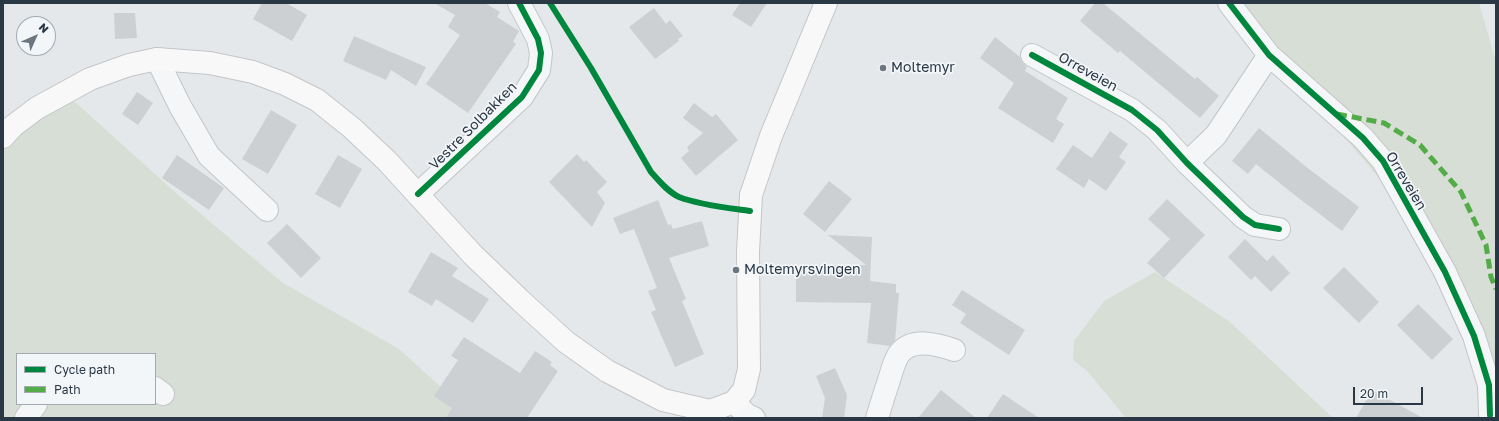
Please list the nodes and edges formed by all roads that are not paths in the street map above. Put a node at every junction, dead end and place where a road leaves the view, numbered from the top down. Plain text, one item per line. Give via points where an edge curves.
1 (519, 3) edge
2 (826, 3) edge
3 (1229, 3) edge
4 (1032, 55) dead end
5 (1269, 55) junction
6 (157, 59) junction
7 (3, 137) edge
8 (1187, 163) junction
9 (418, 194) junction
10 (267, 210) dead end
11 (1279, 229) dead end
12 (954, 350) dead end
13 (734, 402) junction
14 (35, 405) edge
15 (1490, 415) dead end
16 (26, 418) edge
17 (754, 418) edge
18 (877, 418) edge

1 - 9 street, Vestre Solbakken via 538,39 541,52 539,70 522,97
2 - 13 main road via 771,136 751,195 748,252 749,370 744,390
3 - 5 street, Orreveien
4 - 8 street, Orreveien via 1132,110 1157,130
5 - 8 street via 1216,135
5 - 15 street, Orreveien via 1362,138 1383,161 1445,272 1474,336 1489,385
6 - 7 main road via 129,65 90,79 37,108
6 - 9 main road via 210,63 253,72 292,87 317,100 352,128
6 - 10 street via 209,156
8 - 11 street, Orreveien via 1243,218 1255,224
9 - 13 main road via 473,255 520,301 566,342 607,371 663,400 710,411
12 - 18 street via 938,344 908,346 899,354 894,365
13 - 17 street via 747,415
14 - 16 street

